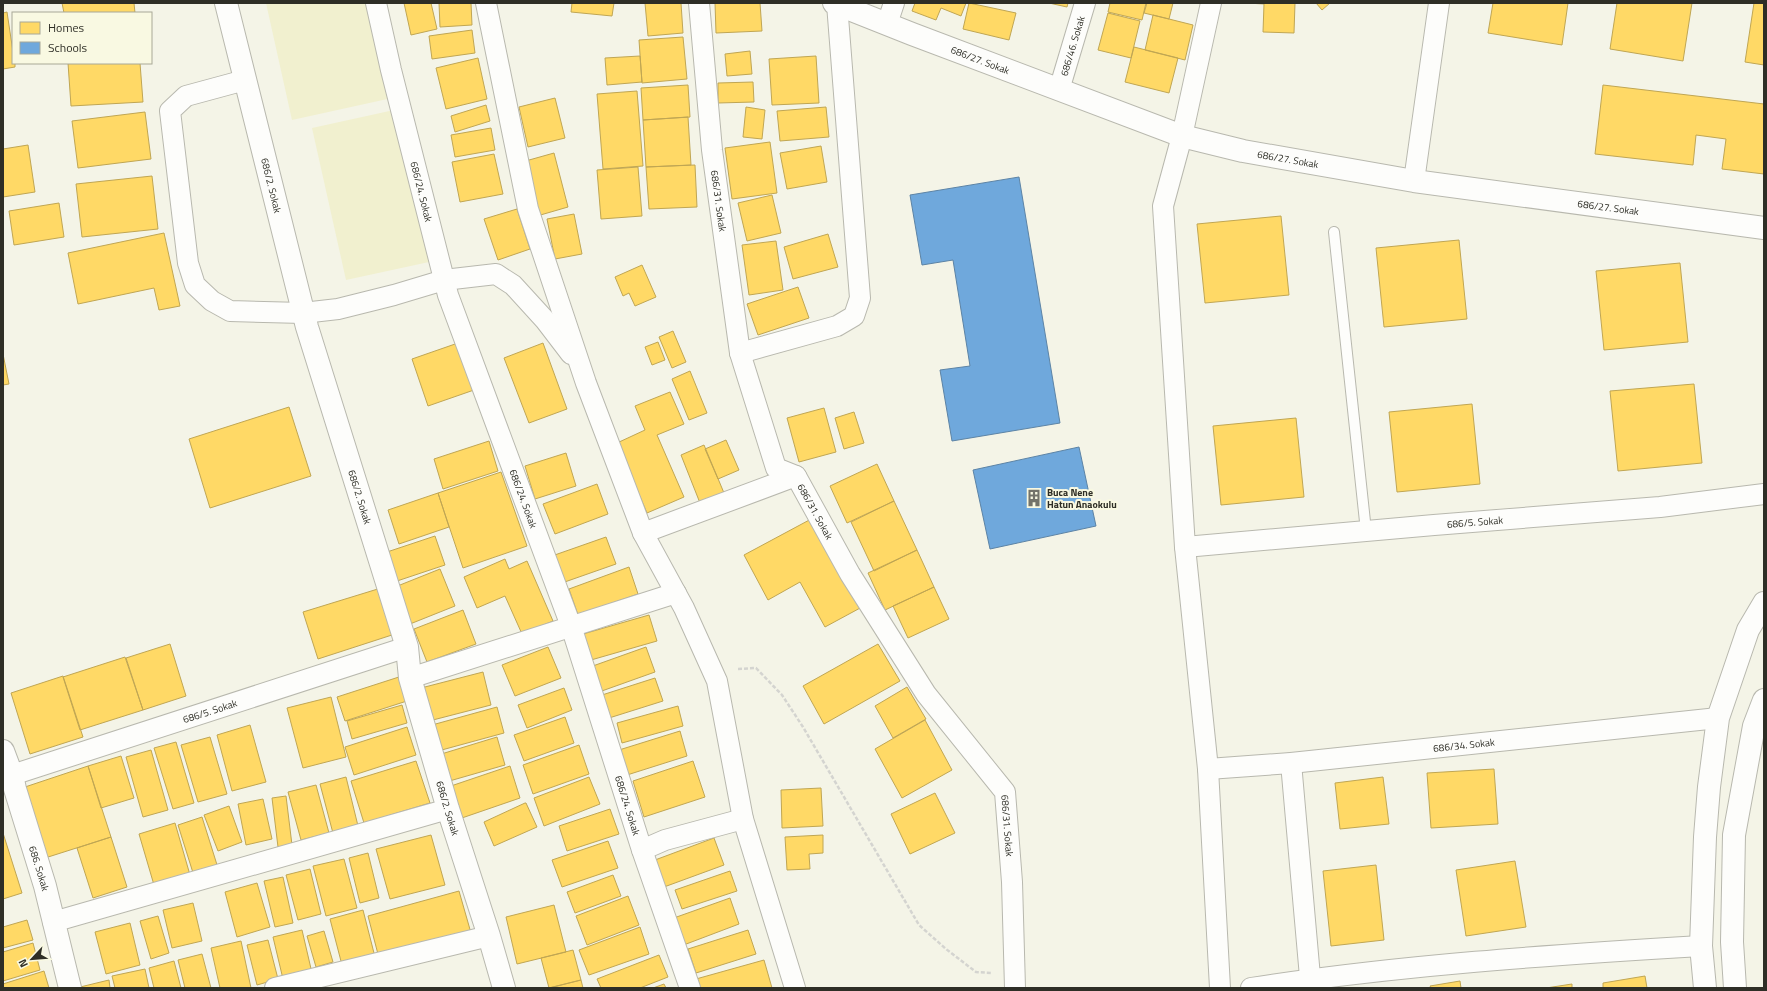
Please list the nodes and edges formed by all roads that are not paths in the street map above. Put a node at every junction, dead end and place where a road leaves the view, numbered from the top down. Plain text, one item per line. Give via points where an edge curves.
1 (226, 3) edge
2 (376, 3) edge
3 (486, 3) edge
4 (699, 3) edge
5 (894, 3) edge
6 (1085, 3) edge
7 (1211, 3) edge
8 (1440, 3) edge
9 (836, 4) edge
10 (887, 24) junction
11 (246, 80) junction
12 (1059, 90) junction
13 (1182, 136) junction
14 (1414, 180) junction
15 (1764, 228) edge
16 (1334, 232) dead end
17 (444, 280) junction
18 (303, 313) junction
19 (740, 353) junction
20 (581, 366) junction
21 (796, 476) junction
22 (1764, 494) edge
23 (1366, 531) junction
24 (643, 534) junction
25 (1185, 547) junction
26 (676, 593) junction
27 (1764, 602) edge
28 (571, 626) junction
29 (407, 646) junction
30 (410, 678) junction
31 (1764, 700) edge
32 (1718, 718) junction
33 (3, 751) edge
34 (1291, 763) junction
35 (1208, 769) junction
36 (10, 785) edge
37 (448, 809) junction
38 (743, 819) junction
39 (642, 850) junction
40 (53, 922) junction
41 (489, 936) junction
42 (1701, 946) junction
43 (1015, 981) edge
44 (1311, 983) edge
45 (70, 988) edge
46 (275, 988) edge
47 (504, 988) edge
48 (690, 988) edge
49 (795, 988) edge
50 (1220, 988) edge
51 (1251, 988) edge
52 (1705, 988) edge
53 (1735, 988) edge

1 - 11 street, 686/2. Sokak
2 - 17 street, 686/24. Sokak
3 - 20 street via 528,209
4 - 19 street, 686/31. Sokak via 712,150
5 - 10 street
6 - 12 street, 686/46. Sokak
7 - 13 street
8 - 14 street
9 - 10 street, 686/27. Sokak
9 - 19 street via 860,298 854,316 837,326
10 - 12 street, 686/27. Sokak
11 - 18 street, 686/2. Sokak
11 - 18 street via 186,96 170,111 188,263 195,285 230,311
12 - 13 street, 686/27. Sokak
13 - 14 street, 686/27. Sokak via 1243,151
13 - 25 street via 1163,206
14 - 15 street, 686/27. Sokak
16 - 23 lane
17 - 18 street via 338,309
17 - 20 street via 496,274 513,285 545,320
17 - 28 street, 686/24. Sokak
18 - 29 street, 686/2. Sokak
19 - 21 street, 686/31. Sokak via 776,468
20 - 24 street
21 - 24 street
21 - 43 street, 686/31. Sokak via 850,574 926,694 1005,792 1012,882
22 - 23 street, 686/5. Sokak via 1660,507
23 - 25 street, 686/5. Sokak
24 - 26 street
25 - 35 street
26 - 28 street
26 - 38 street via 718,681
27 - 32 street via 1748,630
28 - 30 street
28 - 39 street, 686/24. Sokak
29 - 30 street, 686/2. Sokak
29 - 36 street, 686/5. Sokak
30 - 37 street, 686/2. Sokak
31 - 53 street via 1754,726 1734,835 1732,942
32 - 34 street, 686/34. Sokak
32 - 42 street via 1705,837
33 - 36 street, 686. Sokak
34 - 35 street, 686/34. Sokak
34 - 44 street
35 - 50 street
36 - 40 street, 686. Sokak via 45,886
37 - 40 street
37 - 41 street, 686/2. Sokak
38 - 39 street via 665,840
38 - 49 street
39 - 48 street, 686/24. Sokak
40 - 45 street, 686. Sokak
41 - 46 street
41 - 47 street, 686/2. Sokak
42 - 44 street via 1528,956
42 - 52 street
44 - 51 street

